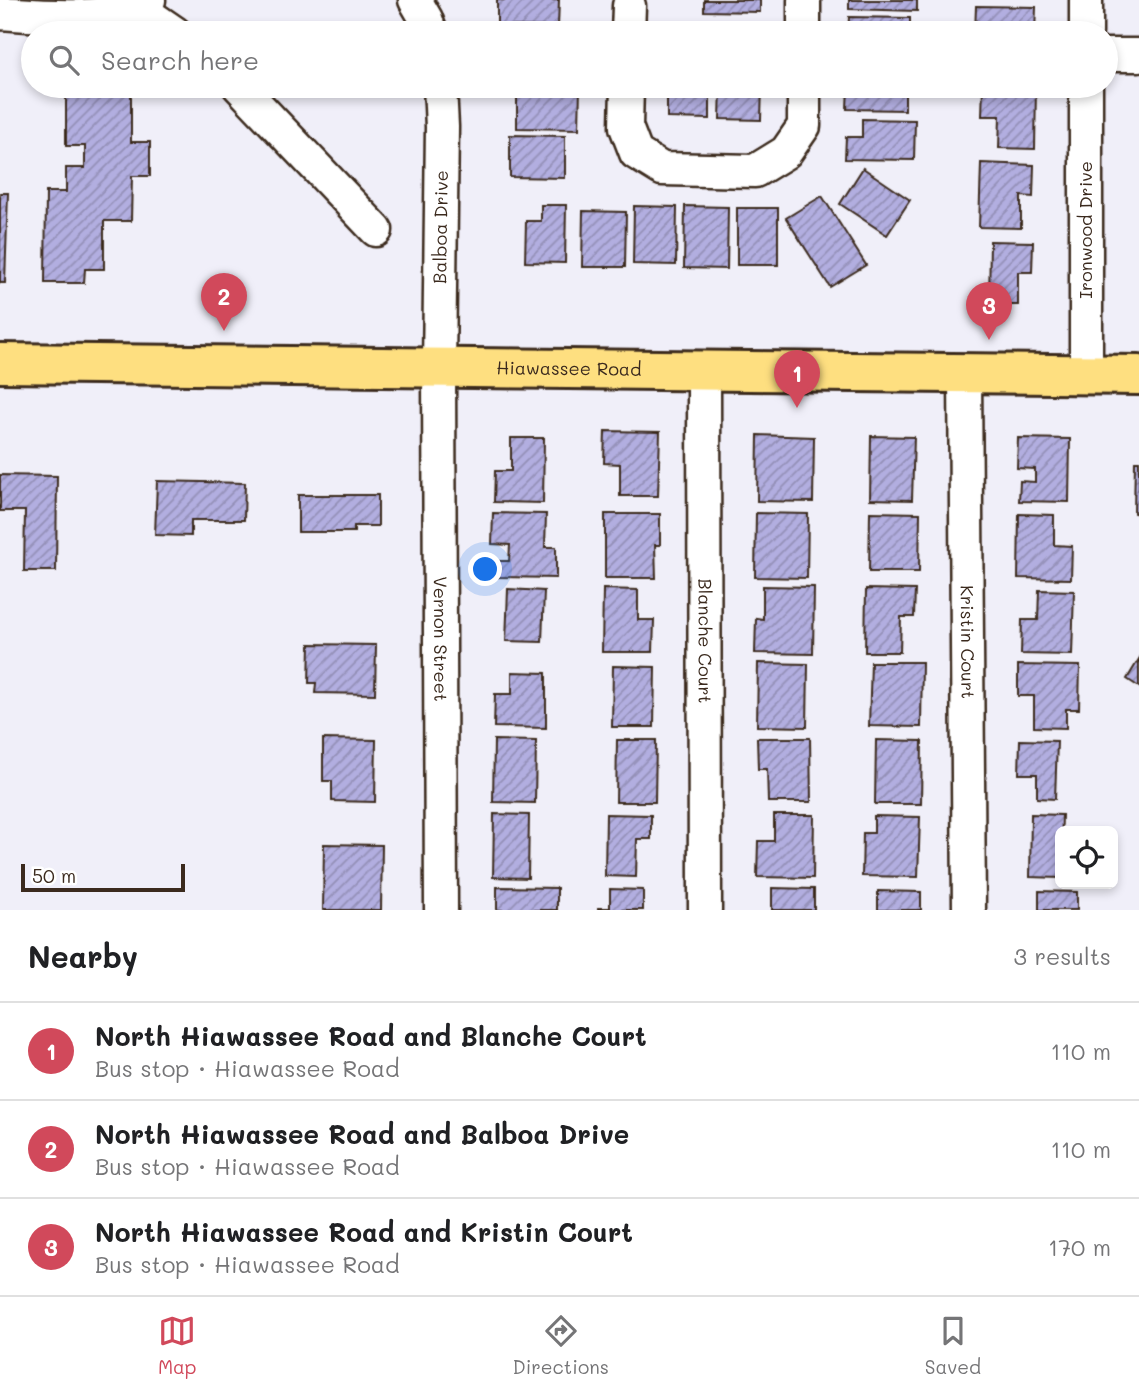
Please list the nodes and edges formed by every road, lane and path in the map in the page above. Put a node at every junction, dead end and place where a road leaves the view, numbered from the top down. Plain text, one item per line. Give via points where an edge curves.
1 (415, 0) edge
2 (804, 0) edge
3 (1086, 0) edge
4 (143, 4) edge
5 (0, 13) edge
6 (162, 21) edge
7 (427, 21) edge
8 (804, 21) edge
9 (1086, 21) edge
10 (1118, 55) edge
11 (1139, 55) edge
12 (250, 98) edge
13 (441, 98) edge
14 (626, 98) edge
15 (804, 98) edge
16 (1086, 98) edge
17 (376, 230) dead end
18 (0, 363) edge
19 (439, 368) junction
20 (704, 371) junction
21 (965, 374) junction
22 (1086, 375) junction
23 (1139, 375) edge
24 (441, 910) edge
25 (705, 910) edge
26 (969, 910) edge

1 - 7 street
2 - 8 street
3 - 9 street
4 - 5 street via 93,15
4 - 6 street
10 - 11 street
12 - 17 street
13 - 19 street, Balboa Drive
14 - 15 street via 625,127 636,153 662,169 755,171 786,152 804,126
16 - 22 street, Ironwood Drive
18 - 19 main road, Hiawassee Road
19 - 20 main road, Hiawassee Road
19 - 24 street, Vernon Street
20 - 21 main road, Hiawassee Road
20 - 25 street, Blanche Court
21 - 22 main road, Hiawassee Road
21 - 26 street, Kristin Court
22 - 23 main road, Hiawassee Road

